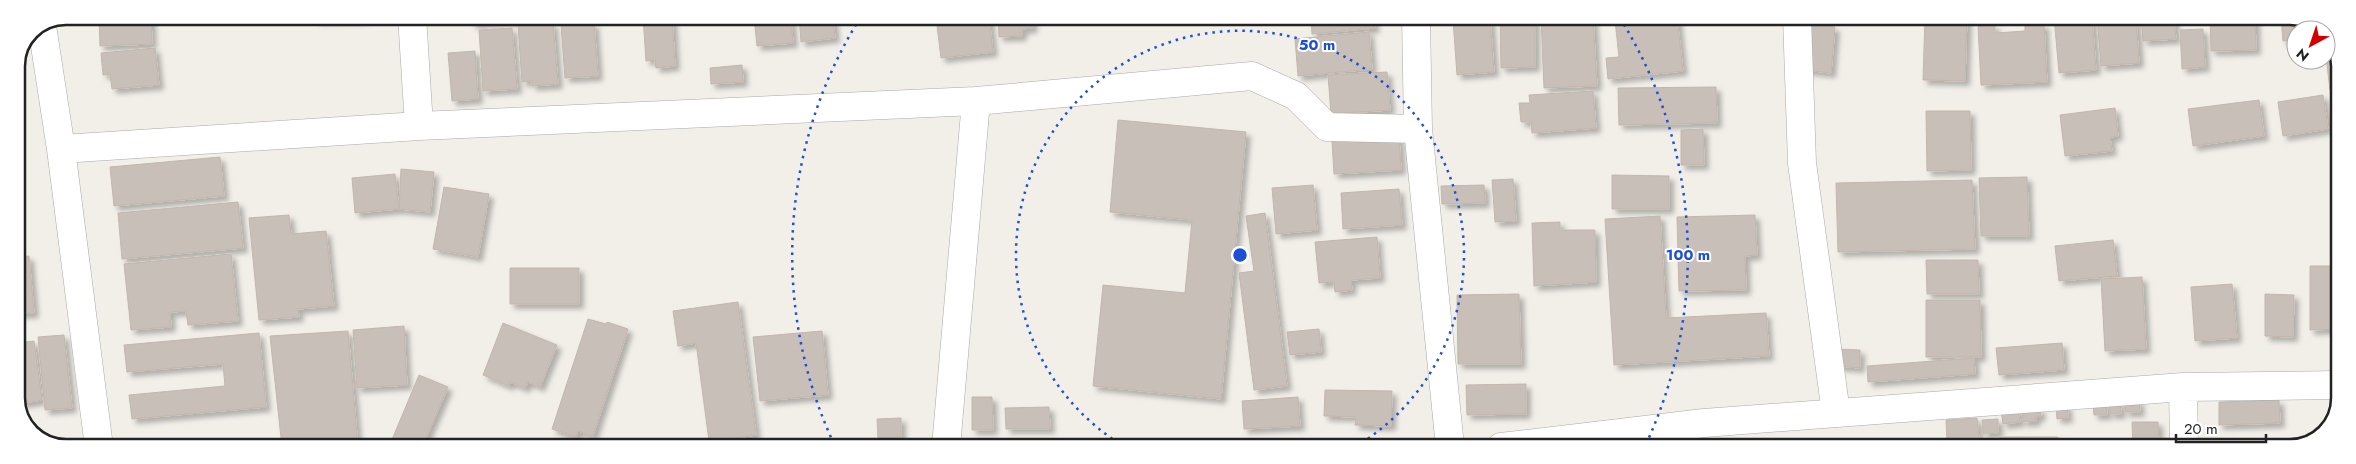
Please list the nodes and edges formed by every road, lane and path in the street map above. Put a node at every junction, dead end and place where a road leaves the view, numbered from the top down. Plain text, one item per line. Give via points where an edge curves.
1 (413, 25) edge
2 (1416, 25) edge
3 (1797, 25) edge
4 (43, 32) edge
5 (976, 101) junction
6 (419, 126) junction
7 (1418, 129) junction
8 (61, 149) junction
9 (2331, 385) edge
10 (2183, 387) junction
11 (1836, 413) junction
12 (1705, 436) edge
13 (98, 439) edge
14 (947, 439) edge
15 (1449, 439) edge
16 (1649, 439) edge
17 (2184, 439) edge

1 - 6 street
2 - 7 street
3 - 11 street via 1802,162
4 - 8 street
5 - 6 street
5 - 7 street via 1252,76 1296,96 1328,128
5 - 14 street
6 - 8 street
7 - 15 street
8 - 13 street
9 - 10 street
10 - 11 street
10 - 17 street
11 - 12 street
12 - 16 street

